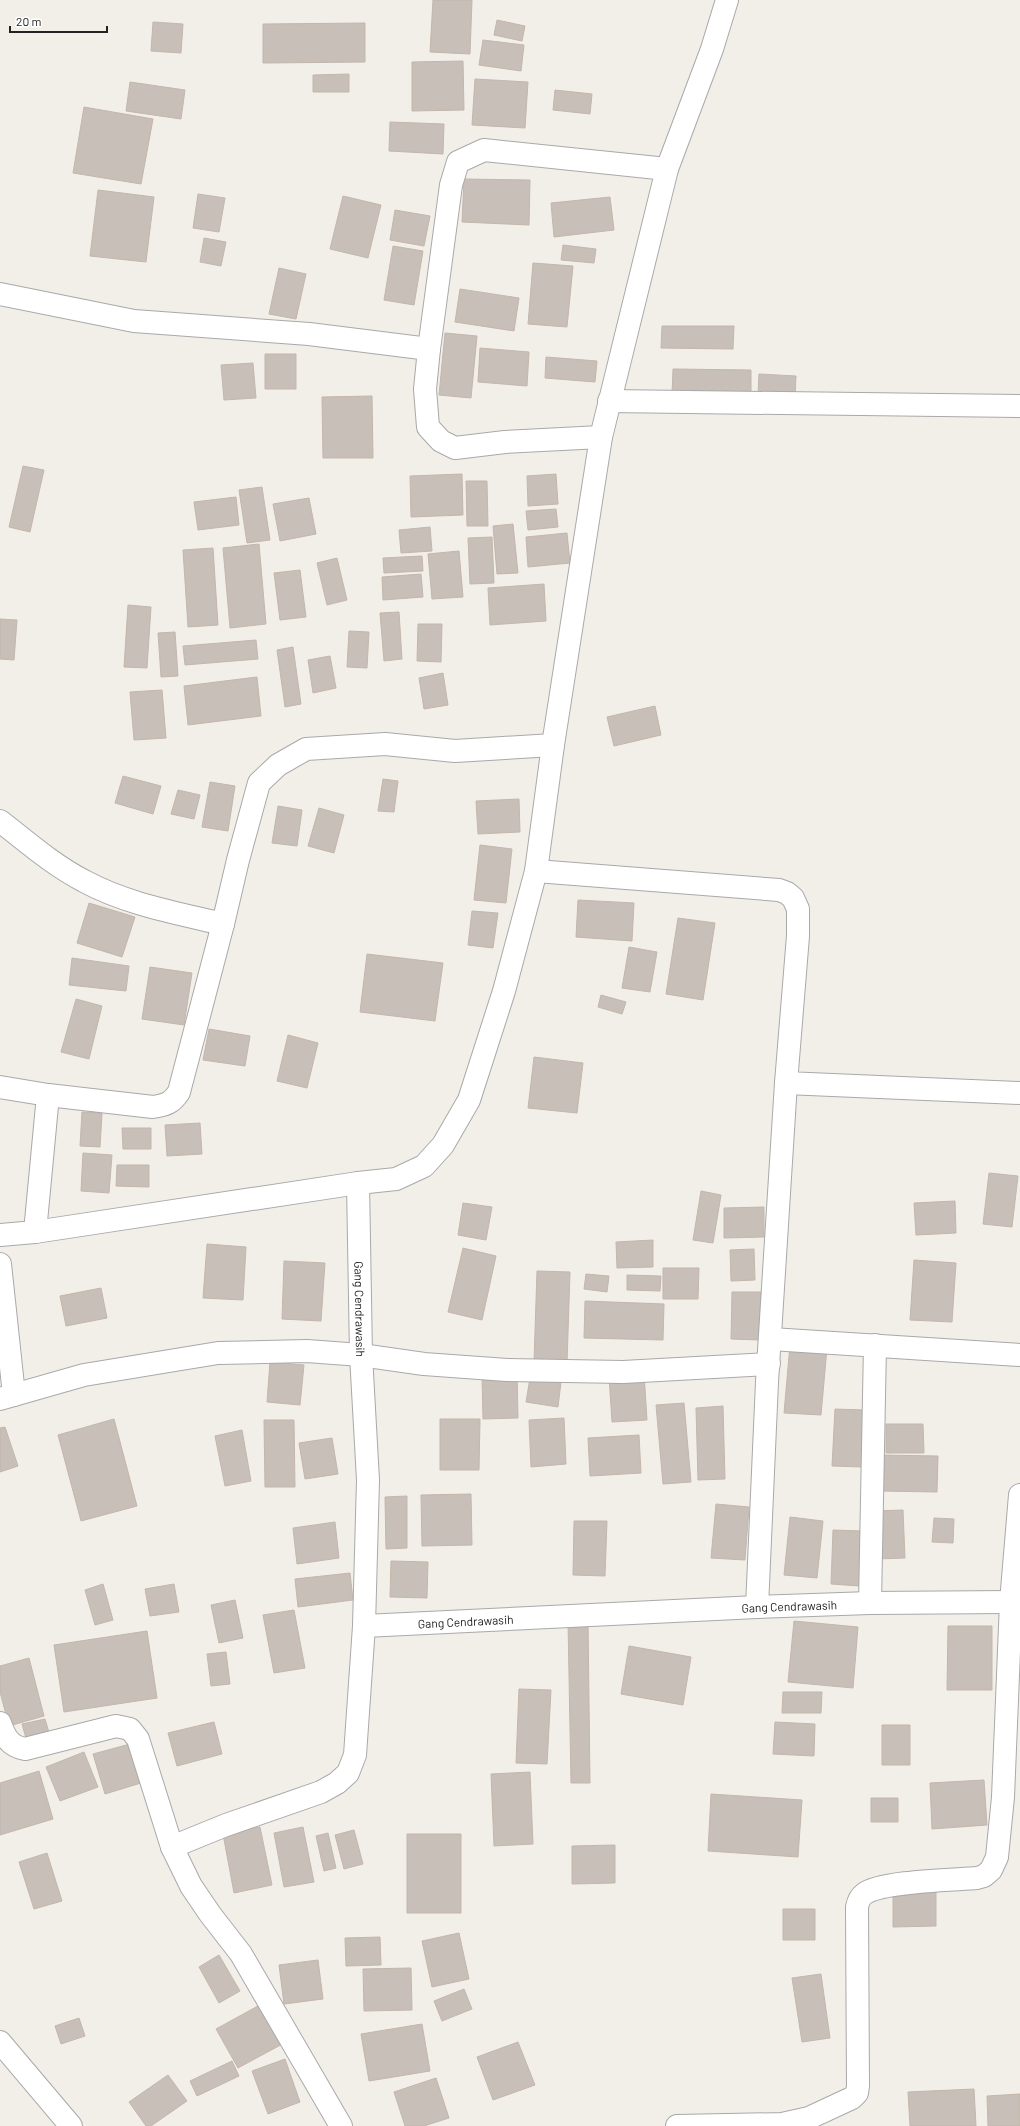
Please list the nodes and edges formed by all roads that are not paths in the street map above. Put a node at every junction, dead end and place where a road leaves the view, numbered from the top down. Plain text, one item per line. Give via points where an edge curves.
1 (727, 0) edge
2 (667, 169) junction
3 (0, 294) edge
4 (429, 349) junction
5 (609, 401) junction
6 (1020, 406) edge
7 (601, 437) junction
8 (552, 745) junction
9 (0, 821) edge
10 (536, 871) junction
11 (223, 924) junction
12 (786, 1083) junction
13 (0, 1086) edge
14 (1020, 1093) edge
15 (48, 1095) junction
16 (358, 1183) junction
17 (35, 1232) junction
18 (0, 1235) edge
19 (0, 1264) edge
20 (771, 1339) junction
21 (875, 1345) junction
22 (361, 1355) junction
23 (1020, 1355) edge
24 (769, 1364) junction
25 (7, 1397) edge
26 (1020, 1495) edge
27 (1012, 1602) junction
28 (870, 1603) junction
29 (757, 1607) junction
30 (364, 1626) junction
31 (0, 1723) edge
32 (172, 1847) junction
33 (0, 2042) edge
34 (71, 2126) edge
35 (341, 2126) edge
36 (677, 2126) edge

1 - 2 street via 712,49
2 - 4 street via 484,150 458,162 451,185
2 - 5 street
3 - 4 street via 134,321 309,334
4 - 7 street via 425,389 428,427 441,441 455,448 505,442
5 - 6 street
5 - 7 street
7 - 8 street
8 - 10 street
8 - 11 street via 454,751 385,744 306,749 278,765 259,783
9 - 11 street via 84,882 168,911
10 - 12 street via 779,890 793,898 798,910 798,936
10 - 16 street via 504,991 469,1100 446,1138 424,1166 396,1179
11 - 15 street via 180,1092 174,1101 153,1106
12 - 14 street
12 - 20 street
13 - 15 street
15 - 17 street
16 - 17 street
16 - 22 street, Gang Cendrawasih
17 - 18 street
19 - 25 street
20 - 21 street
20 - 24 street
21 - 23 street
21 - 28 street
22 - 24 street via 424,1364 507,1370 623,1372
22 - 25 street via 307,1350 218,1353 84,1375
22 - 30 street, Gang Cendrawasih via 368,1480
24 - 29 street
26 - 27 street
27 - 28 street, Gang Cendrawasih
27 - 36 street via 1003,1797 997,1857 991,1870 984,1876 875,1888 859,1899 858,2086 855,2096 809,2118 782,2124
28 - 29 street, Gang Cendrawasih
29 - 30 street, Gang Cendrawasih
30 - 32 street via 355,1755 348,1773 321,1792
31 - 32 street via 9,1743 16,1748 25,1749 116,1726 130,1729 138,1739
32 - 35 street via 191,1886 241,1954
33 - 34 street

